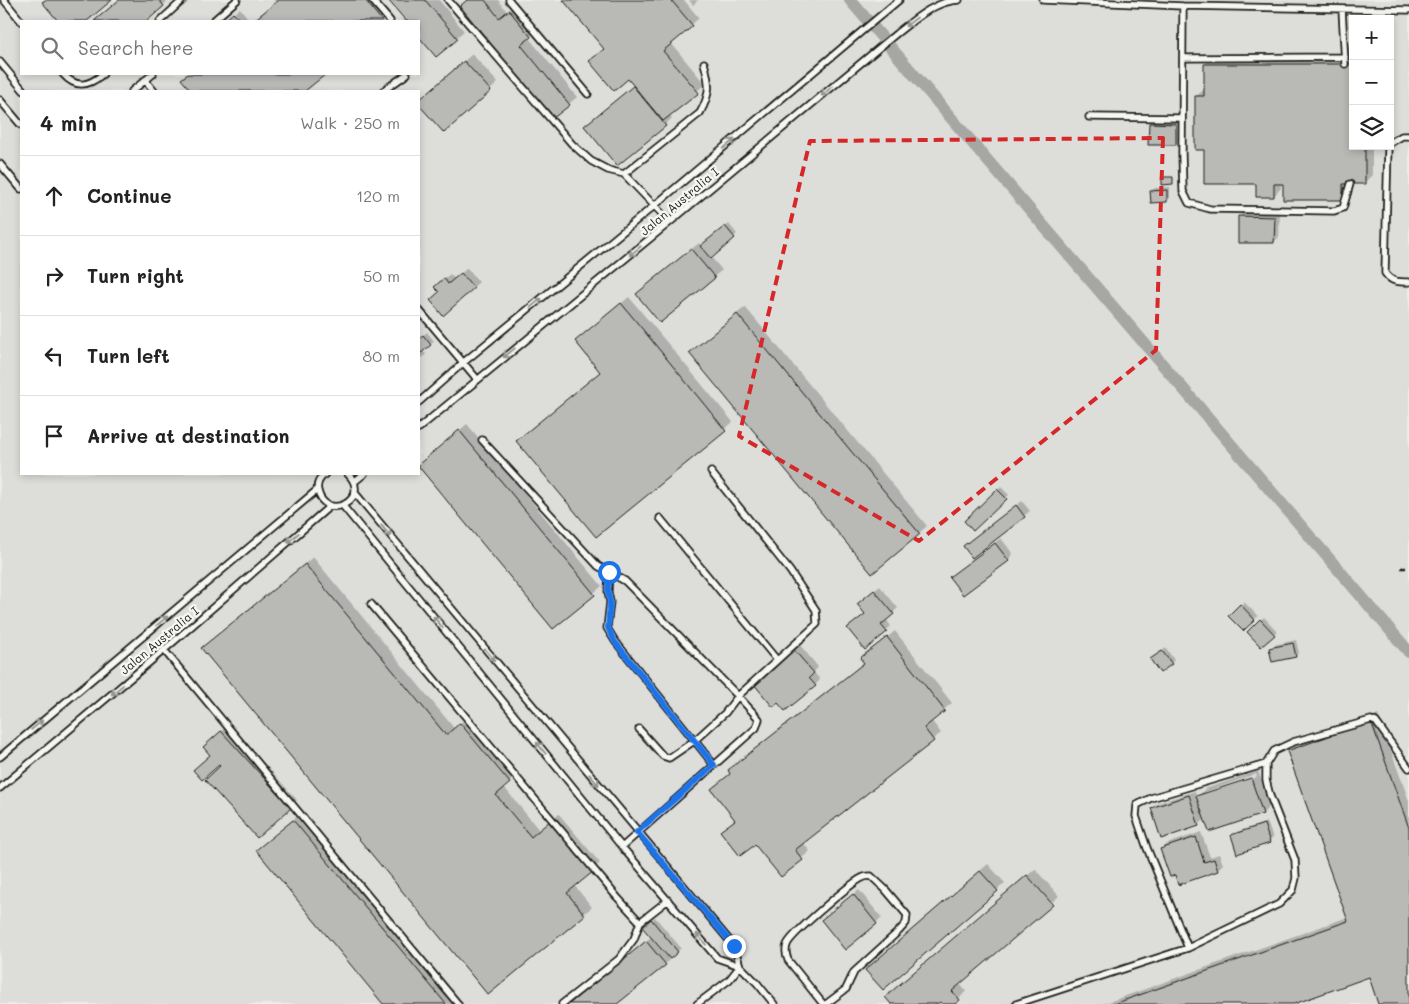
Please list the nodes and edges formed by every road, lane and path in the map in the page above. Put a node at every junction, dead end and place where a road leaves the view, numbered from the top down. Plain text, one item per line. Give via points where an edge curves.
1 (4, 0) edge
2 (183, 0) edge
3 (237, 0) edge
4 (372, 0) edge
5 (448, 0) edge
6 (509, 0) edge
7 (900, 0) edge
8 (958, 0) edge
9 (1043, 0) edge
10 (1141, 2) edge
11 (1183, 6) junction
12 (1342, 9) junction
13 (1409, 10) edge
14 (161, 20) edge
15 (214, 20) edge
16 (389, 20) edge
17 (20, 21) edge
18 (1345, 57) junction
19 (1183, 58) junction
20 (0, 62) edge
21 (704, 63) dead end
22 (1345, 64) dead end
23 (64, 75) edge
24 (102, 75) edge
25 (152, 75) edge
26 (406, 75) edge
27 (145, 80) junction
28 (23, 90) edge
29 (133, 90) edge
30 (153, 90) edge
31 (384, 90) edge
32 (588, 94) dead end
33 (0, 100) edge
34 (1089, 117) dead end
35 (1182, 118) junction
36 (20, 123) edge
37 (1409, 136) edge
38 (1394, 141) edge
39 (1388, 150) edge
40 (0, 164) edge
41 (624, 174) junction
42 (1350, 184) dead end
43 (20, 188) edge
44 (654, 206) junction
45 (670, 222) junction
46 (1409, 282) edge
47 (420, 311) edge
48 (464, 362) junction
49 (477, 379) junction
50 (420, 401) edge
51 (420, 427) edge
52 (482, 440) dead end
53 (712, 472) dead end
54 (321, 475) edge
55 (349, 475) edge
56 (363, 475) edge
57 (354, 482) junction
58 (317, 490) junction
59 (355, 493) junction
60 (330, 506) junction
61 (342, 506) junction
62 (660, 518) dead end
63 (1401, 568) dead end
64 (1409, 568) edge
65 (609, 572) junction
66 (371, 604) dead end
67 (164, 650) junction
68 (777, 660) junction
69 (738, 696) junction
70 (640, 729) dead end
71 (694, 741) junction
72 (0, 757) edge
73 (1266, 764) junction
74 (714, 765) junction
75 (1409, 768) edge
76 (0, 788) edge
77 (637, 832) junction
78 (622, 847) junction
79 (668, 900) junction
80 (640, 922) junction
81 (1188, 948) junction
82 (740, 966) junction
83 (458, 1004) edge
84 (562, 1004) edge
85 (697, 1004) edge
86 (774, 1004) edge
87 (824, 1004) edge
88 (1016, 1004) edge

1 - 17 lane
2 - 14 lane
3 - 15 lane
4 - 16 lane
5 - 41 lane via 572,144 591,161
6 - 32 lane
44 -> 7 lane, Jalan Australia I
8 -> 45 lane, Jalan Australia I via 927,10 897,33
9 - 10 lane
10 - 11 lane
11 - 12 lane
11 - 19 lane
12 - 13 lane
12 - 18 lane
18 - 19 lane
18 - 22 lane
19 - 35 lane
20 - 28 lane
21 - 41 lane via 710,83 708,99 700,113
23 - 24 lane via 82,85
25 - 27 lane
26 - 31 lane
27 - 29 lane
27 - 30 lane
33 - 36 lane
34 - 35 lane
35 - 42 lane via 1184,191 1189,203 1210,209 1334,211 1343,208
37 - 38 lane
39 - 46 lane via 1385,272 1390,279
40 - 43 lane
41 - 44 lane
44 - 45 lane
48 -> 44 lane, Jalan Australia I
45 -> 49 lane, Jalan Australia I
47 - 48 lane
48 - 49 lane
48 - 50 lane, Jalan Australia I
49 - 51 lane, Jalan Australia I
52 - 65 lane via 598,566
53 - 68 lane via 790,571 816,610 817,624
54 - 58 lane
55 - 57 lane
56 - 57 lane
57 - 59 lane
58 - 60 lane via 321,500
72 -> 58 lane, Jalan Australia I
59 - 61 lane
59 -> 77 lane
60 - 61 lane
60 -> 67 lane, Jalan Australia I
78 -> 61 lane
62 - 68 lane
63 - 64 path
65 - 69 lane via 631,586
65 - 71 lane via 608,628 615,642
66 - 80 lane
67 -> 76 lane, Jalan Australia I
67 - 83 lane
68 - 69 lane
69 - 71 lane via 725,713
69 - 74 lane via 759,719 758,723
70 - 71 lane via 669,758
71 - 74 lane
73 - 75 lane via 1274,751 1293,742 1371,720 1376,722
73 - 81 lane via 1270,796 1295,860 1293,890 1280,904
73 - 81 lane via 1137,805 1136,816 1147,848
74 - 77 lane
77 - 78 lane
77 - 82 lane via 734,946
78 - 79 lane
79 - 80 lane
82 -> 79 lane via 717,958
80 - 84 lane via 634,940 618,959
81 - 88 lane
82 - 85 lane via 729,980
82 - 86 lane
87 - 87 lane via 846,990 854,972 906,923 908,915 871,876 862,877 852,884 787,943 788,960

